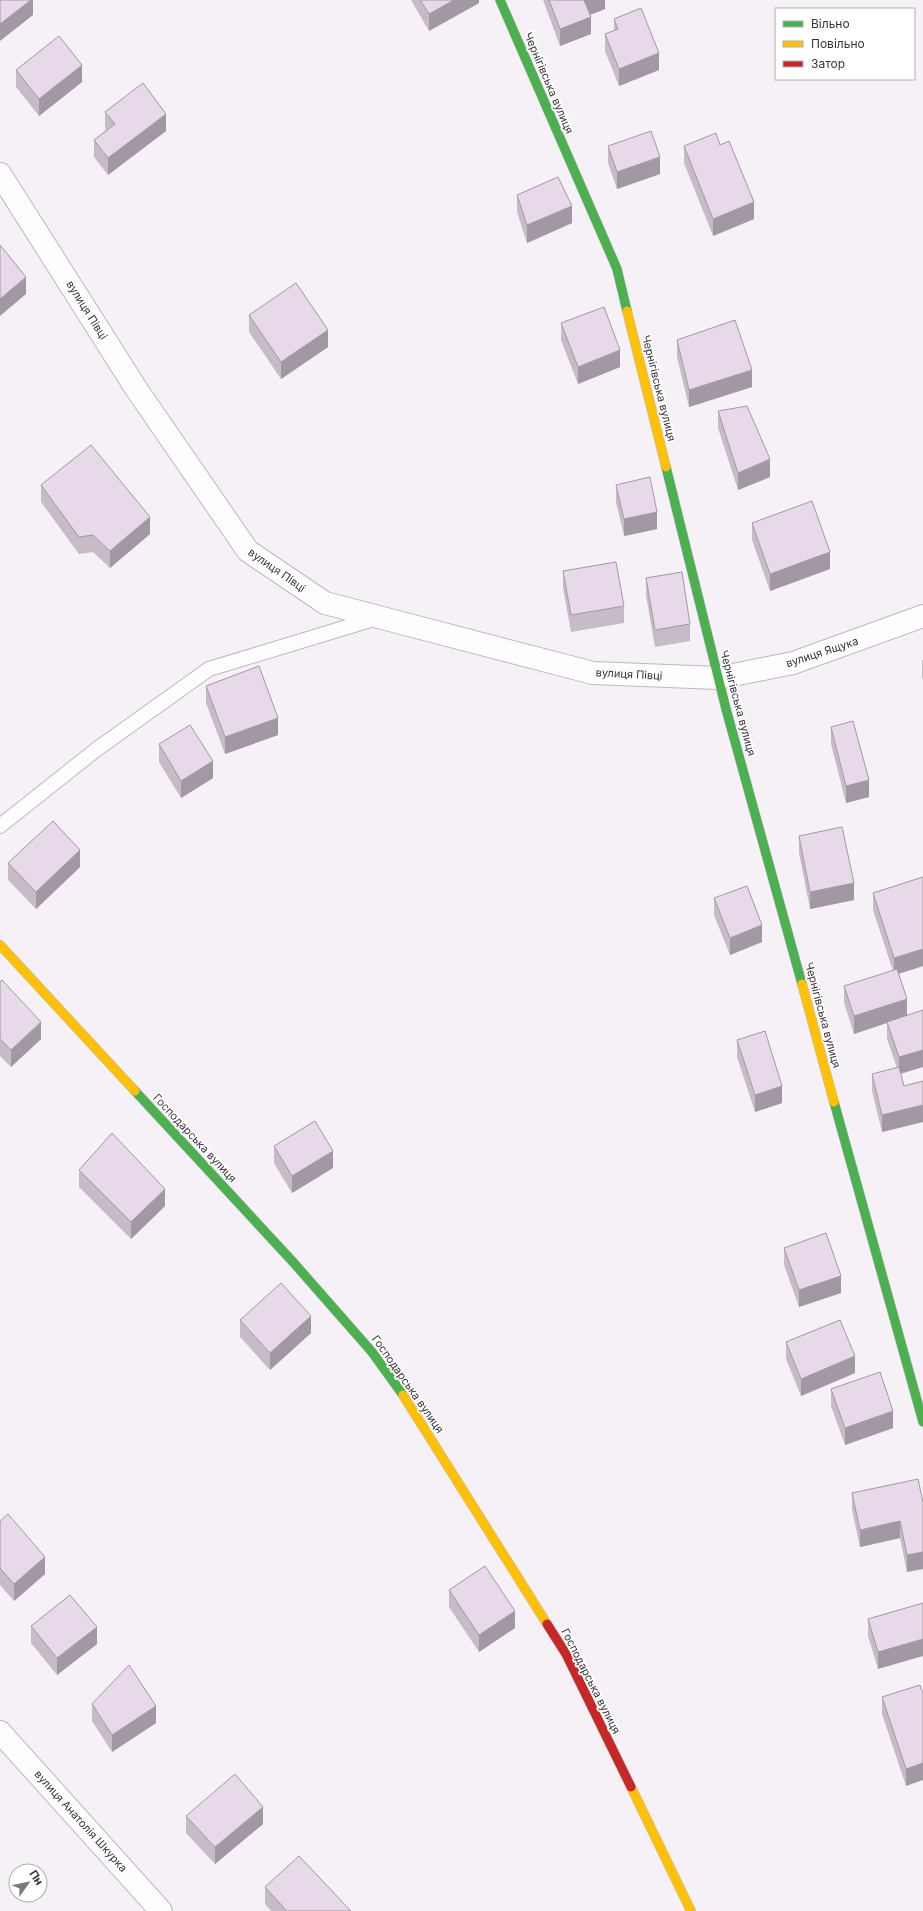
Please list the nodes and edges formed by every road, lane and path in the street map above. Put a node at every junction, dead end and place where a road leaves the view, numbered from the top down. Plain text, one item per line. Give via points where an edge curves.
1 (500, 0) edge
2 (0, 174) edge
3 (923, 616) edge
4 (379, 617) junction
5 (718, 678) junction
6 (0, 826) edge
7 (0, 945) edge
8 (923, 1422) edge
9 (0, 1732) edge
10 (161, 1911) edge
11 (691, 1911) edge

1 - 5 street, Чернігівська вулиця via 617,269
2 - 4 street, вулиця Півці via 137,390 248,551 325,603
3 - 5 street, вулиця Ящука via 793,663
4 - 5 street, вулиця Півці via 593,673
4 - 6 lane via 210,669 97,749
5 - 8 street, Чернігівська вулиця
7 - 11 street, Господарська вулиця via 293,1262 377,1358 415,1412 566,1654
9 - 10 street, вулиця Анатолія Шкурка

